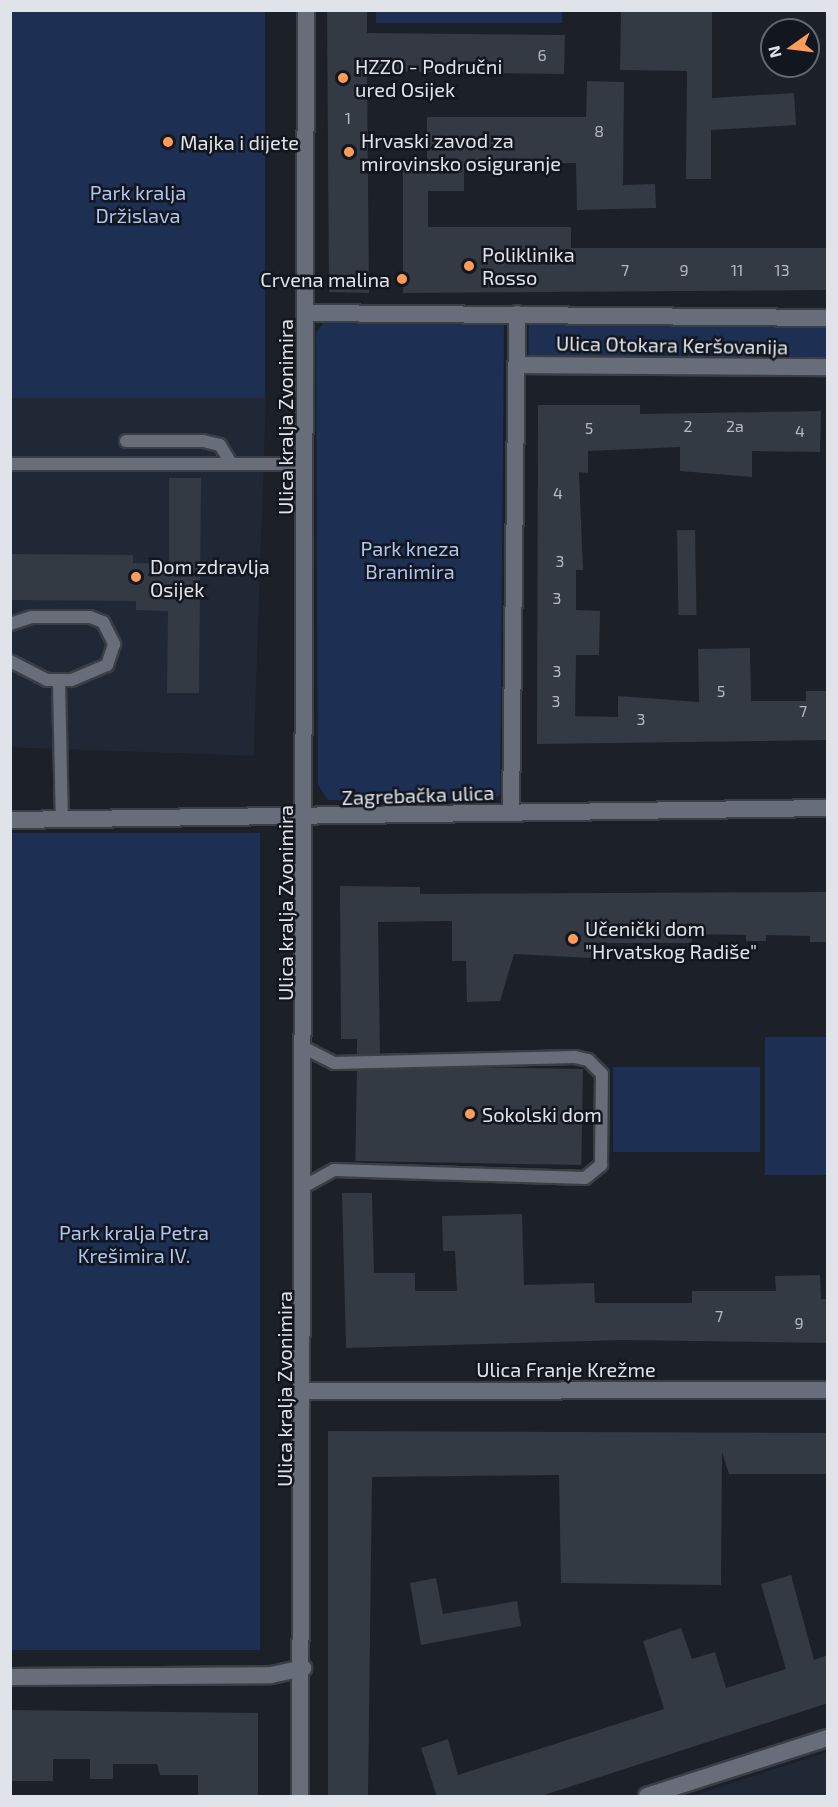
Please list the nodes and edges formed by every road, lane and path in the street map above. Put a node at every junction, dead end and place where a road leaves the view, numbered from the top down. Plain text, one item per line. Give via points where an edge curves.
1 (306, 10) edge
2 (307, 313) junction
3 (517, 314) junction
4 (828, 318) edge
5 (517, 364) junction
6 (828, 368) edge
7 (126, 441) dead end
8 (231, 463) junction
9 (10, 464) edge
10 (306, 464) junction
11 (10, 624) edge
12 (10, 661) edge
13 (59, 682) junction
14 (828, 808) edge
15 (511, 813) junction
16 (306, 818) junction
17 (10, 820) edge
18 (62, 820) junction
19 (306, 1049) junction
20 (305, 1186) junction
21 (828, 1390) edge
22 (305, 1391) junction
23 (303, 1668) junction
24 (10, 1677) edge
25 (828, 1738) edge
26 (300, 1797) edge
27 (647, 1797) edge

1 - 2 street, Ulica kralja Zvonimira
2 - 3 street, Ulica Otokara Keršovanija
2 - 10 street, Ulica kralja Zvonimira
3 - 4 street, Ulica Otokara Keršovanija
3 - 5 street
5 - 6 street, Ulica Otokara Keršovanija
5 - 15 street
7 - 8 lane via 203,441 220,445
8 - 9 lane
8 - 10 lane
10 - 16 street, Ulica kralja Zvonimira
11 - 13 lane via 31,617 103,621 114,644 107,665
12 - 13 lane
13 - 18 lane
14 - 15 street, Zagrebačka ulica
15 - 16 street, Zagrebačka ulica
16 - 18 street, Zagrebačka ulica
16 - 19 street, Ulica kralja Zvonimira
17 - 18 street, Zagrebačka ulica
19 - 20 street, Ulica kralja Zvonimira
19 - 20 lane via 334,1063 575,1057 588,1059 602,1074 601,1165 585,1179 334,1170
20 - 22 street, Ulica kralja Zvonimira
21 - 22 street, Ulica Franje Krežme
22 - 23 street, Ulica kralja Zvonimira
23 - 24 street via 271,1674
23 - 26 street, Ulica kralja Zvonimira
25 - 27 street

